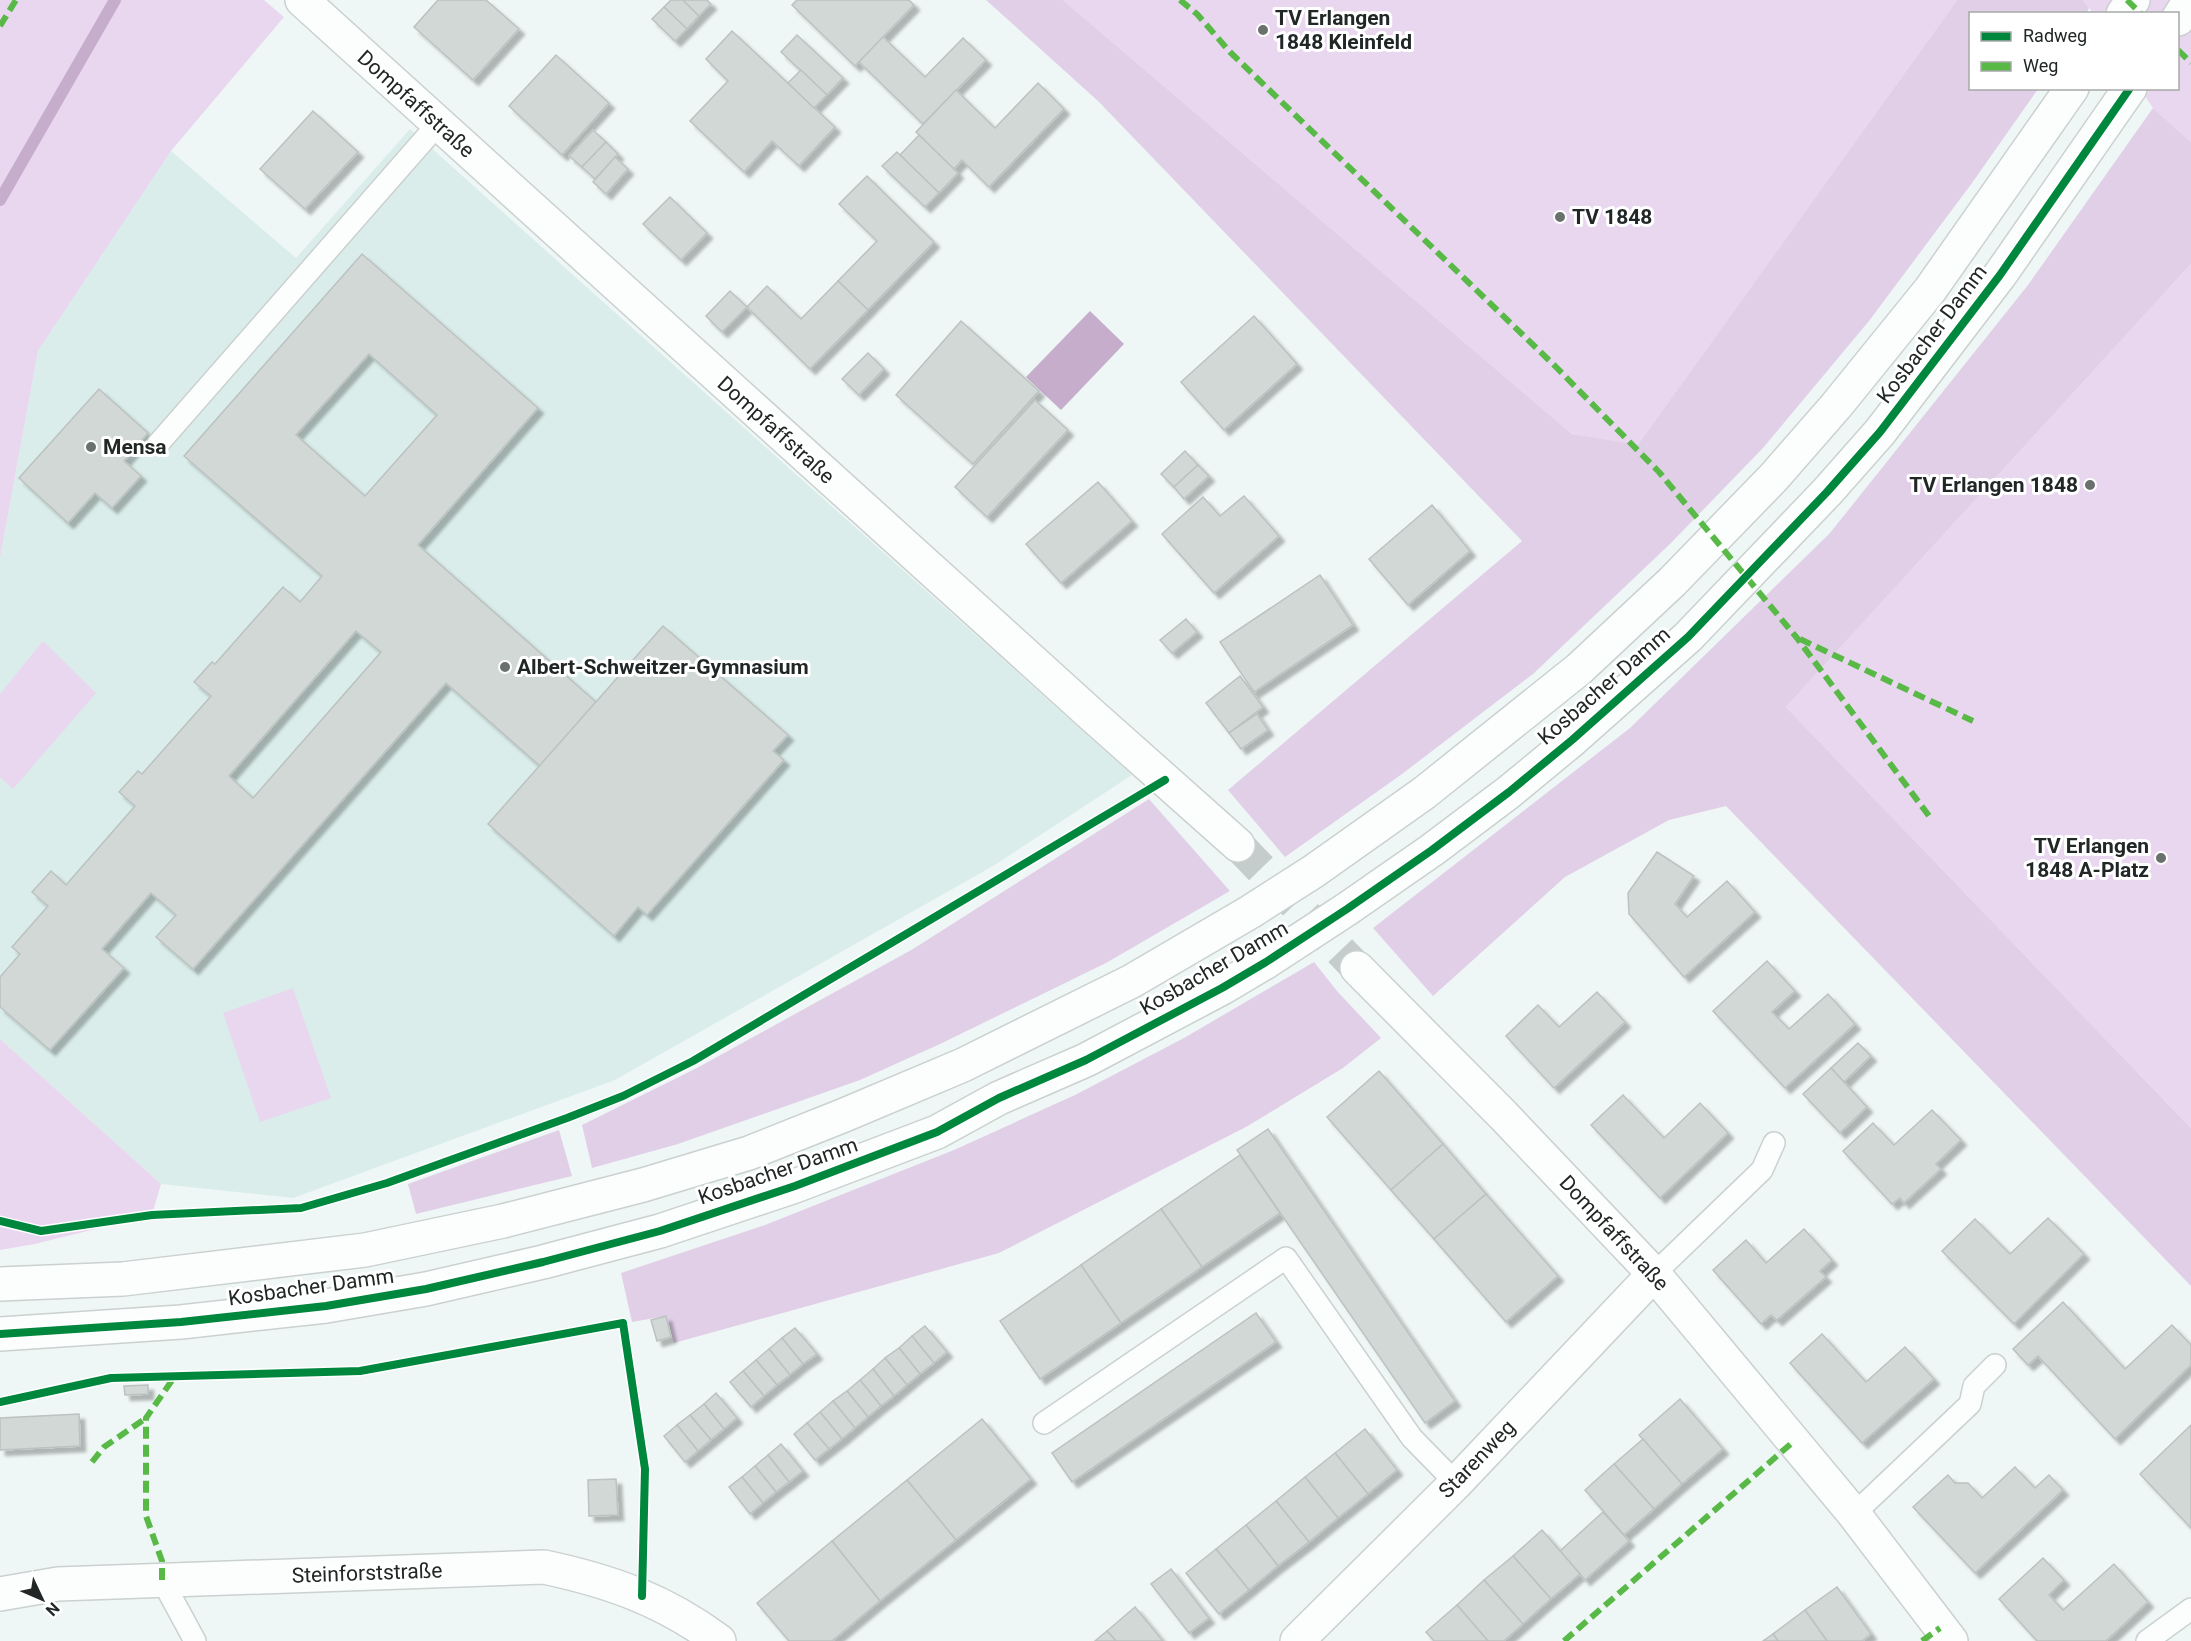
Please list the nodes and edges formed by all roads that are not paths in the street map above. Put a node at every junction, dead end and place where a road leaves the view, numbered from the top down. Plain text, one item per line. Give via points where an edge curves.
1 (2190, 0) edge
2 (315, 4) edge
3 (2179, 17) edge
4 (2071, 90) edge
5 (2127, 92) edge
6 (438, 124) junction
7 (158, 444) dead end
8 (1238, 845) tunnel mouth
9 (1357, 968) tunnel mouth
10 (1774, 1143) dead end
11 (1654, 1274) junction
12 (0, 1284) edge
13 (0, 1334) edge
14 (1995, 1365) dead end
15 (1044, 1423) dead end
16 (1456, 1483) junction
17 (1854, 1514) junction
18 (162, 1580) junction
19 (0, 1594) edge
20 (2191, 1609) edge
21 (195, 1641) edge
22 (718, 1641) edge
23 (1297, 1641) edge
24 (1951, 1641) edge
25 (2147, 1641) edge

1 - 3 street
2 - 6 street, Dompfaffstraße
4 - 12 street, Kosbacher Damm via 1930,290 1774,477 1672,582 1579,669 1424,793 1314,871 1132,981 963,1065 842,1116 749,1153 643,1185 503,1221 365,1250 123,1279
5 - 13 street, Kosbacher Damm via 2000,275 1880,432 1688,637 1572,740 1483,812 1266,962 1086,1060 999,1098 937,1132 795,1186 660,1231 426,1289 326,1306 170,1323
6 - 7 lane
6 - 8 street, Dompfaffstraße
9 - 11 street, Dompfaffstraße
10 - 11 lane via 1762,1170
11 - 16 street, Starenweg
11 - 17 street, Dompfaffstraße
14 - 17 lane via 1974,1386 1970,1404
15 - 16 lane via 1286,1258 1412,1438
16 - 23 street, Starenweg
17 - 24 street, Dompfaffstraße
18 - 19 street, Steinforststraße via 58,1584
18 - 21 lane
18 - 22 street, Steinforststraße via 544,1567 642,1596 672,1609
20 - 25 lane

